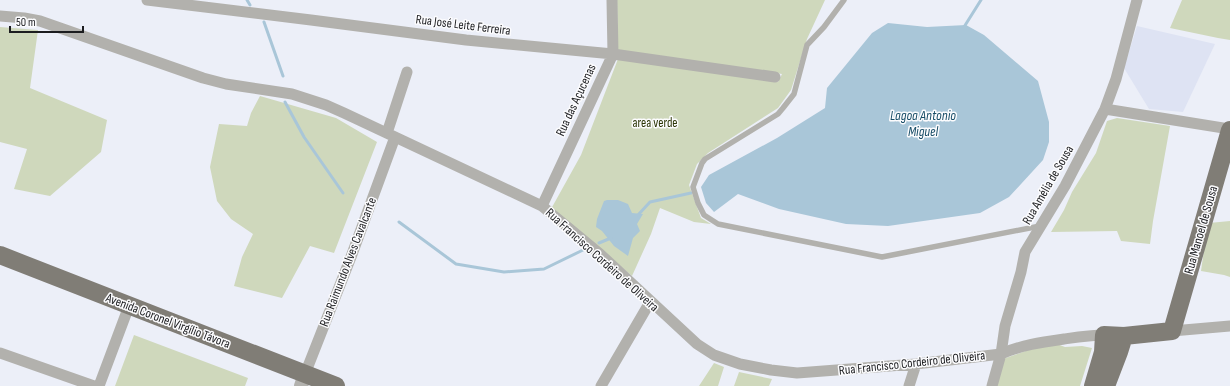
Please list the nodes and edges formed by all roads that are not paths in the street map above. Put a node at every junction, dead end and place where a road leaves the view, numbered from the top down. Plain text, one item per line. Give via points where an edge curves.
1 (147, 0) edge
2 (612, 0) edge
3 (844, 0) edge
4 (1137, 0) edge
5 (0, 16) edge
6 (613, 54) junction
7 (407, 72) dead end
8 (775, 77) dead end
9 (1105, 109) junction
10 (1230, 129) edge
11 (391, 135) junction
12 (542, 206) junction
13 (1040, 226) junction
14 (0, 255) edge
15 (650, 302) junction
16 (129, 306) junction
17 (1230, 326) edge
18 (1172, 331) junction
19 (1104, 335) junction
20 (1124, 336) junction
21 (0, 353) edge
22 (1001, 354) junction
23 (916, 364) junction
24 (303, 380) edge
25 (94, 386) edge
26 (99, 386) edge
27 (336, 386) edge
28 (601, 386) edge
29 (909, 386) edge
30 (992, 386) edge
31 (1093, 386) edge
32 (1106, 386) edge

1 - 6 street, Rua José Leite Ferreira via 466,40
2 - 6 street, Rua das Açucenas
3 - 13 lane via 807,45 794,94 778,114 702,163 693,187 704,215 718,224 882,257
4 - 9 street, Rua Amélia de Sousa via 1116,80
5 - 11 street, Rua Francisco Cordeiro de Oliveira via 40,22 203,78 306,98
6 - 8 street, Rua José Leite Ferreira
6 - 12 street, Rua das Açucenas
7 - 11 street, Rua Raimundo Alves Cavalcante
9 - 10 street
9 - 13 street, Rua Amélia de Sousa
10 - 18 main road, Rua Manoel de Sousa
11 - 12 street, Rua Francisco Cordeiro de Oliveira
11 - 24 street, Rua Raimundo Alves Cavalcante via 351,257
12 - 15 street, Rua Francisco Cordeiro de Oliveira via 600,254
13 - 22 street, Rua Amélia de Sousa via 1025,252 1005,326
14 - 16 main road, Avenida Coronel Virgílio Távora
15 - 23 street, Rua Francisco Cordeiro de Oliveira via 697,344 714,355 748,365 797,373
15 - 28 street
16 - 24 main road, Avenida Coronel Virgílio Távora
16 - 26 street
17 - 18 street
18 - 20 main road, Rua Francisco Cordeiro de Oliveira
19 - 20 main road, Rua Francisco Cordeiro de Oliveira
19 - 22 street, Rua Francisco Cordeiro de Oliveira via 1038,343
19 - 31 main road via 1103,352
20 - 32 main road
21 - 25 street
22 - 23 street, Rua Francisco Cordeiro de Oliveira
22 - 30 street, Rua Amélia de Sousa
23 - 29 street
24 - 27 main road, Avenida Coronel Virgílio Távora

